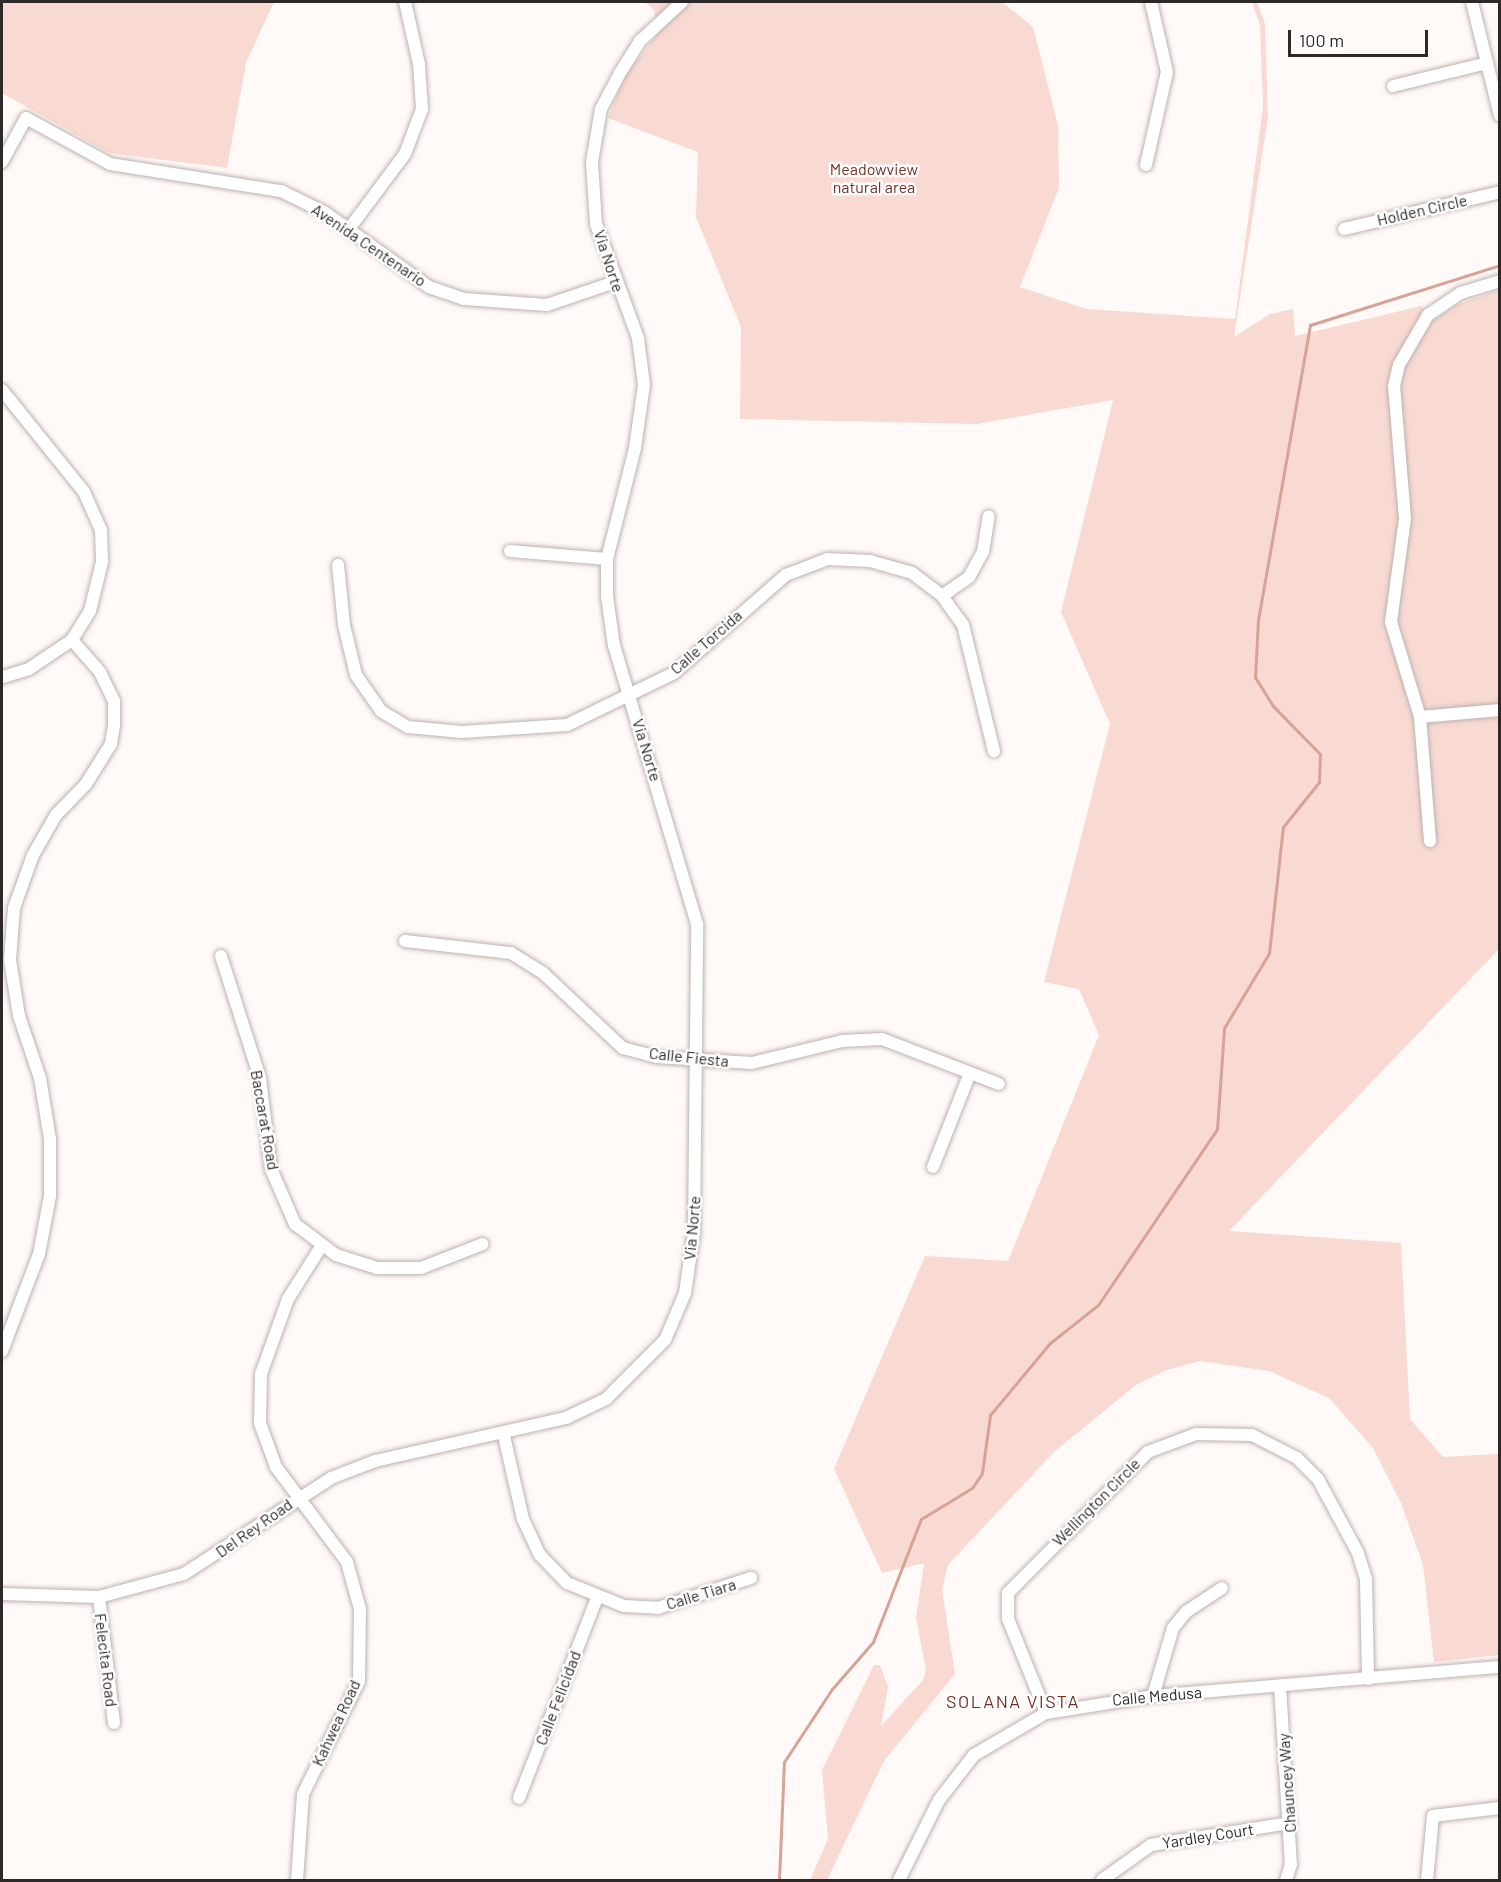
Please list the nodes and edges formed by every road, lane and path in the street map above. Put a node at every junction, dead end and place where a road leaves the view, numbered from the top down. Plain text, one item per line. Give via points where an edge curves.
1 (405, 2) edge
2 (682, 2) edge
3 (1151, 2) edge
4 (1472, 2) edge
5 (1487, 63) junction
6 (1393, 86) dead end
7 (1500, 116) edge
8 (2, 162) edge
9 (1146, 165) dead end
10 (1500, 192) edge
11 (349, 229) junction
12 (1344, 229) dead end
13 (1500, 281) edge
14 (615, 282) junction
15 (2, 390) edge
16 (989, 516) dead end
17 (510, 551) dead end
18 (607, 558) junction
19 (338, 565) dead end
20 (942, 596) junction
21 (72, 640) junction
22 (2, 677) edge
23 (629, 693) junction
24 (1500, 710) edge
25 (1420, 717) junction
26 (994, 751) dead end
27 (1430, 842) dead end
28 (405, 941) dead end
29 (220, 956) dead end
30 (697, 1060) junction
31 (970, 1072) junction
32 (999, 1084) dead end
33 (933, 1167) dead end
34 (483, 1244) dead end
35 (322, 1245) junction
36 (2, 1351) edge
37 (504, 1436) junction
38 (299, 1496) junction
39 (751, 1578) dead end
40 (1221, 1588) dead end
41 (2, 1594) edge
42 (99, 1597) junction
43 (597, 1598) junction
44 (1500, 1667) edge
45 (1368, 1679) junction
46 (1280, 1686) junction
47 (1153, 1696) junction
48 (1046, 1713) junction
49 (114, 1723) dead end
50 (519, 1798) dead end
51 (1500, 1808) edge
52 (1290, 1823) junction
53 (297, 1881) edge
54 (899, 1881) edge
55 (1102, 1881) edge
56 (1286, 1881) edge
57 (1427, 1881) edge

1 - 11 street via 422,109 405,154
2 - 14 street, Via Norte via 641,40 601,109 592,162 595,201
3 - 9 street via 1167,72
4 - 5 street
5 - 6 street
5 - 7 street
8 - 11 street, Avenida Centenario via 26,118 110,164 281,190
10 - 12 street, Holden Circle
11 - 14 street, Avenida Centenario via 429,287 464,299 547,305
13 - 25 street via 1461,294 1424,320 1399,365 1392,412 1405,519 1391,622
14 - 18 street, Via Norte via 638,338 644,385 635,448
15 - 21 street via 57,453 84,492 100,530 102,562 90,611
16 - 20 street via 983,552 969,577
17 - 18 street
18 - 23 street, Via Norte via 615,646
19 - 23 street, Calle Torcida via 344,625 356,675 381,711 408,727 462,732 567,725
20 - 23 street, Calle Torcida via 912,573 870,561 828,559 786,575 674,673
20 - 26 street, Calle Torcida via 963,625
21 - 22 street via 29,669
21 - 36 street via 105,682 114,701 114,726 111,744 86,784 56,815 33,855 14,908 9,960 19,1016 40,1078 50,1138 50,1196 39,1254
23 - 30 street, Via Norte via 698,924
24 - 25 street
25 - 27 street
28 - 30 street, Calle Fiesta via 511,953 543,973 624,1048
29 - 35 street, Baccarat Road via 260,1078 271,1169 296,1224
30 - 31 street, Calle Fiesta via 752,1063 842,1041 882,1039
30 - 37 street, Via Norte via 694,1232 685,1293 665,1340 606,1399
31 - 32 street, Calle Fiesta
31 - 33 street
34 - 35 street, Baccarat Road via 421,1268 377,1268
35 - 38 street, Kahwea Road via 288,1299 261,1374 260,1423 276,1467
37 - 38 street, Del Rey Road via 375,1461
37 - 43 street, Calle Tiara via 523,1519 540,1555 567,1583
38 - 42 street, Del Rey Road via 184,1574
38 - 53 street, Kahwea Road via 347,1562 360,1609 359,1681 303,1794
39 - 43 street, Calle Tiara via 658,1608
40 - 47 street via 1173,1628
41 - 42 street, Del Rey Road
42 - 49 street, Felecita Road
43 - 50 street, Calle Felicidad
44 - 45 street, Calle Medusa
45 - 46 street, Calle Medusa
45 - 48 street, Wellington Circle via 1366,1580 1358,1553 1318,1479 1297,1458 1252,1435 1196,1434 1148,1452 1008,1593 1008,1619
46 - 47 street, Calle Medusa
46 - 52 street, Chauncey Way
47 - 48 street, Calle Medusa
48 - 54 street, Calle Medusa via 974,1755 939,1800
51 - 57 street via 1433,1816
52 - 55 street, Yardley Court via 1151,1845
52 - 56 street, Chauncey Way via 1291,1864

